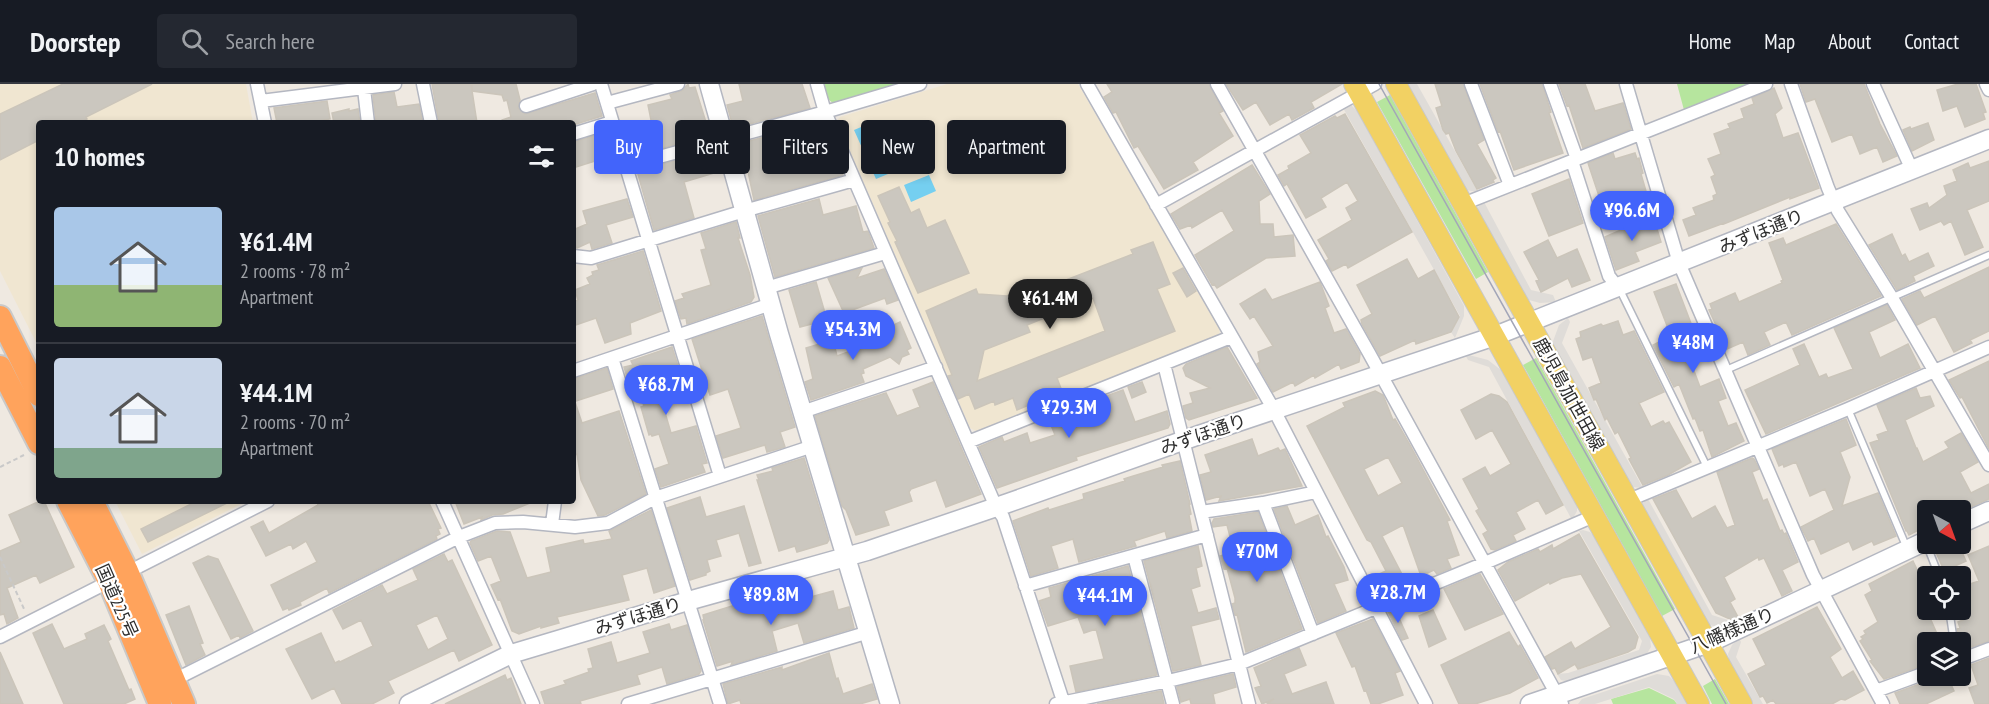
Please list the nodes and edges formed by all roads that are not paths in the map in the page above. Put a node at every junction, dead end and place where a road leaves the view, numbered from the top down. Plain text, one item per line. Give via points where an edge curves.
1 (257, 84) edge
2 (395, 84) edge
3 (423, 84) edge
4 (593, 84) edge
5 (601, 84) edge
6 (678, 84) edge
7 (709, 84) edge
8 (817, 84) edge
9 (920, 84) edge
10 (1087, 84) edge
11 (1217, 84) edge
12 (1396, 84) edge
13 (1471, 84) edge
14 (1550, 84) edge
15 (1626, 84) edge
16 (1766, 84) edge
17 (1791, 84) edge
18 (1873, 84) edge
19 (1986, 84) edge
20 (1363, 87) edge
21 (364, 89) junction
22 (1989, 90) edge
23 (261, 101) junction
24 (607, 103) junction
25 (526, 106) dead end
26 (825, 112) junction
27 (264, 120) edge
28 (368, 120) edge
29 (430, 120) edge
30 (611, 120) edge
31 (718, 120) edge
32 (594, 128) edge
33 (750, 132) edge
34 (576, 133) edge
35 (1641, 134) junction
36 (1989, 139) edge
37 (1254, 150) junction
38 (1575, 160) junction
39 (1912, 170) junction
40 (628, 174) edge
41 (733, 174) edge
42 (854, 180) junction
43 (1510, 185) junction
44 (1834, 202) junction
45 (1463, 204) junction
46 (1156, 205) junction
47 (744, 211) junction
48 (648, 240) junction
49 (885, 253) junction
50 (1989, 255) edge
51 (576, 256) edge
52 (1679, 263) junction
53 (1618, 288) junction
54 (768, 296) junction
55 (1892, 298) junction
56 (0, 317) edge
57 (1530, 323) junction
58 (678, 336) junction
59 (1495, 336) junction
60 (1231, 337) junction
61 (1989, 347) edge
62 (612, 358) junction
63 (1164, 364) junction
64 (0, 367) edge
65 (936, 367) junction
66 (576, 370) edge
67 (1726, 370) junction
68 (1934, 372) junction
69 (1379, 374) junction
70 (36, 389) edge
71 (1848, 409) junction
72 (1274, 410) junction
73 (802, 412) junction
74 (1183, 441) junction
75 (968, 442) junction
76 (813, 446) junction
77 (1758, 446) junction
78 (34, 448) edge
79 (1989, 465) edge
80 (1707, 467) junction
81 (720, 476) junction
82 (1316, 492) junction
83 (656, 498) junction
84 (1629, 500) junction
85 (1263, 503) junction
86 (70, 504) edge
87 (93, 504) edge
88 (262, 504) edge
89 (443, 504) edge
90 (555, 504) edge
91 (996, 507) junction
92 (1989, 511) edge
93 (1201, 512) junction
94 (1594, 516) junction
95 (1971, 519) edge
96 (552, 524) junction
97 (1207, 535) junction
98 (459, 537) junction
99 (1917, 546) edge
100 (1908, 550) junction
101 (1134, 556) junction
102 (847, 557) junction
103 (1485, 563) junction
104 (118, 576) junction
105 (1025, 586) junction
106 (1821, 591) junction
107 (688, 601) junction
108 (1377, 607) junction
109 (869, 632) junction
110 (1313, 634) junction
111 (0, 637) edge
112 (1709, 643) junction
113 (1989, 649) edge
114 (512, 654) junction
115 (1672, 655) junction
116 (1971, 656) edge
117 (1239, 664) junction
118 (1917, 676) edge
119 (712, 678) junction
120 (174, 680) junction
121 (1168, 681) junction
122 (1876, 691) junction
123 (1559, 699) edge
124 (1061, 703) edge
125 (160, 704) edge
126 (184, 704) edge
127 (409, 704) edge
128 (533, 704) edge
129 (628, 704) edge
130 (720, 704) edge
131 (890, 704) edge
132 (1173, 704) edge
133 (1248, 704) edge
134 (1426, 704) edge
135 (1530, 704) edge
136 (1700, 704) edge
137 (1742, 704) edge
138 (1883, 704) edge

1 - 23 street
2 - 21 street
3 - 29 street
4 - 25 street
5 - 24 street
6 - 24 street
7 - 31 street
8 - 26 street
9 - 26 street
10 - 46 street
11 - 37 street
12 - 45 main road, 鹿児島加世田線
13 - 43 street
14 - 38 street
15 - 35 street
16 - 35 street
17 - 44 street
18 - 39 street
19 - 22 street
20 - 37 street
20 - 59 main road, 鹿児島加世田線
21 - 23 street
21 - 28 street
23 - 27 street
24 - 30 street
26 - 33 street
26 - 42 street
32 - 34 street
35 - 38 street
35 - 52 street
36 - 39 street, みずほ通り
37 - 46 street
37 - 69 street
38 - 43 street
38 - 53 street via 1609,276
39 - 44 street, みずほ通り
40 - 48 street
41 - 47 street
42 - 47 street
42 - 49 street
43 - 45 street
44 - 52 street, みずほ通り
44 - 55 street
45 - 57 main road, 鹿児島加世田線
46 - 60 street
47 - 48 street
47 - 54 street
48 - 51 street via 591,258
48 - 58 street
49 - 54 street
49 - 65 street
50 - 55 lane
52 - 53 street, みずほ通り
52 - 67 street
53 - 57 street, みずほ通り
53 - 80 lane
54 - 58 street
54 - 73 street
55 - 67 lane
55 - 68 street
56 - 70 highway
57 - 59 street, みずほ通り
57 - 84 main road, 鹿児島加世田線
58 - 62 street
58 - 81 street
59 - 69 street, みずほ通り
59 - 94 main road, 鹿児島加世田線
60 - 63 street
60 - 72 street
61 - 68 street
62 - 66 street
62 - 83 street
63 - 74 street
63 - 75 street
64 - 78 highway
65 - 73 street
65 - 75 street
67 - 77 street
68 - 71 street
68 - 79 street
69 - 72 street, みずほ通り
69 - 103 street
71 - 77 street
71 - 100 lane
72 - 74 street, みずほ通り
72 - 82 street
73 - 76 street
74 - 91 street, みずほ通り
74 - 93 street
75 - 91 street
76 - 81 street
76 - 102 street
77 - 80 street
77 - 106 street
80 - 84 street
81 - 83 street
82 - 85 street
82 - 108 street
83 - 96 street via 608,523 575,527
83 - 107 street
84 - 112 main road, 鹿児島加世田線
85 - 93 street
85 - 110 street
86 - 104 highway, 国道225号
87 - 104 highway, 国道225号
88 - 104 street
89 - 98 street
90 - 96 street
91 - 102 street, みずほ通り
91 - 105 street
92 - 95 street
93 - 97 street
94 - 103 street
94 - 115 main road, 鹿児島加世田線
96 - 98 street via 495,523
97 - 101 street
97 - 117 street
98 - 114 street
98 - 120 street
99 - 100 street, 八幡様通り
100 - 106 street, 八幡様通り
101 - 105 street
101 - 121 street
102 - 107 street, みずほ通り
102 - 109 street
103 - 108 street
103 - 123 street
104 - 111 street
104 - 120 highway, 国道225号
104 - 125 highway, 国道225号
105 - 124 street
106 - 112 street, 八幡様通り
106 - 122 street
107 - 114 street, みずほ通り
107 - 119 street
108 - 110 street
108 - 134 street
109 - 119 street
109 - 131 street
110 - 117 street
112 - 115 street, 八幡様通り
112 - 137 main road, 鹿児島加世田線
113 - 116 street
114 - 127 street, みずほ通り
114 - 128 street
115 - 123 street, 八幡様通り
115 - 136 main road, 鹿児島加世田線
117 - 121 street
117 - 133 street
118 - 122 street
119 - 129 street
119 - 130 street
120 - 126 highway, 国道225号
121 - 124 street
121 - 132 street
122 - 138 street
123 - 135 street, 八幡様通り

